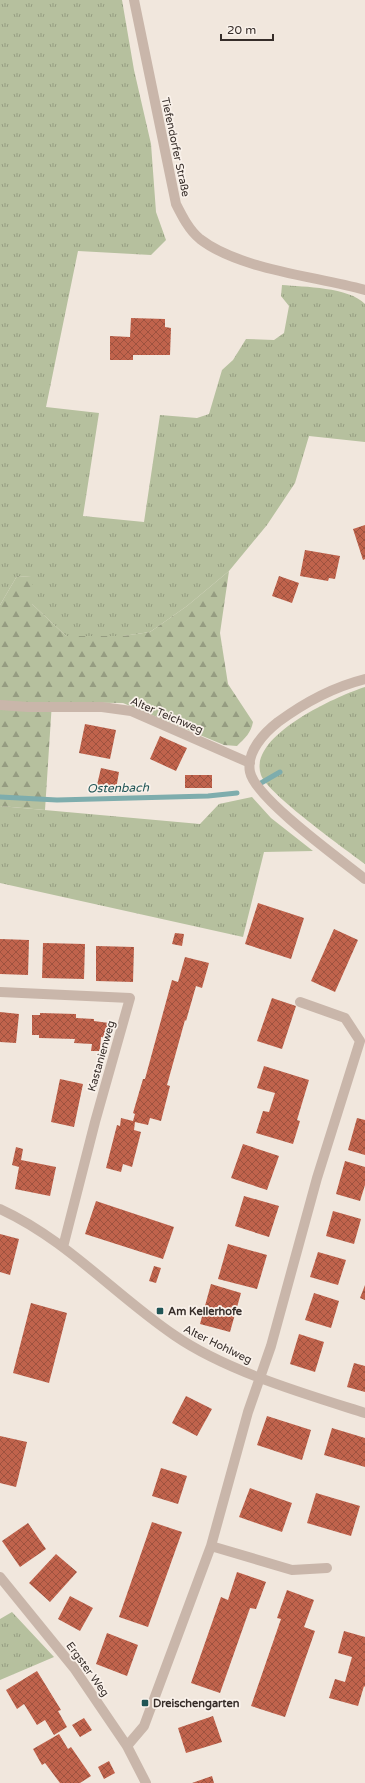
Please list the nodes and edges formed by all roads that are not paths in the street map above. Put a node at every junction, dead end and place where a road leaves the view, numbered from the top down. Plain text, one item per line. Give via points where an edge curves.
1 (134, 0) edge
2 (365, 290) edge
3 (365, 679) edge
4 (0, 705) edge
5 (250, 763) junction
6 (365, 879) edge
7 (0, 992) edge
8 (300, 1002) dead end
9 (0, 1209) edge
10 (63, 1246) junction
11 (260, 1377) junction
12 (365, 1413) edge
13 (211, 1546) junction
14 (327, 1568) dead end
15 (0, 1577) edge
16 (127, 1746) junction
17 (146, 1783) edge

1 - 2 street, Tiefendorfer Straße via 176,204 186,223 200,238 223,252 249,262
3 - 5 street via 323,693 292,712 261,738
4 - 5 street, Alter Teichweg via 102,707 131,711
5 - 6 street via 250,774 254,782 274,805
7 - 10 street, Kastanienweg via 130,998
8 - 11 street via 345,1018 360,1041 317,1178
9 - 10 street, Alter Hohlweg via 16,1216
10 - 11 street, Alter Hohlweg via 175,1336 228,1364
11 - 12 street, Alter Hohlweg
11 - 13 street
13 - 14 street via 292,1570
13 - 16 street via 144,1726
15 - 16 street, Ergster Weg via 74,1668
16 - 17 street, Ergster Weg

